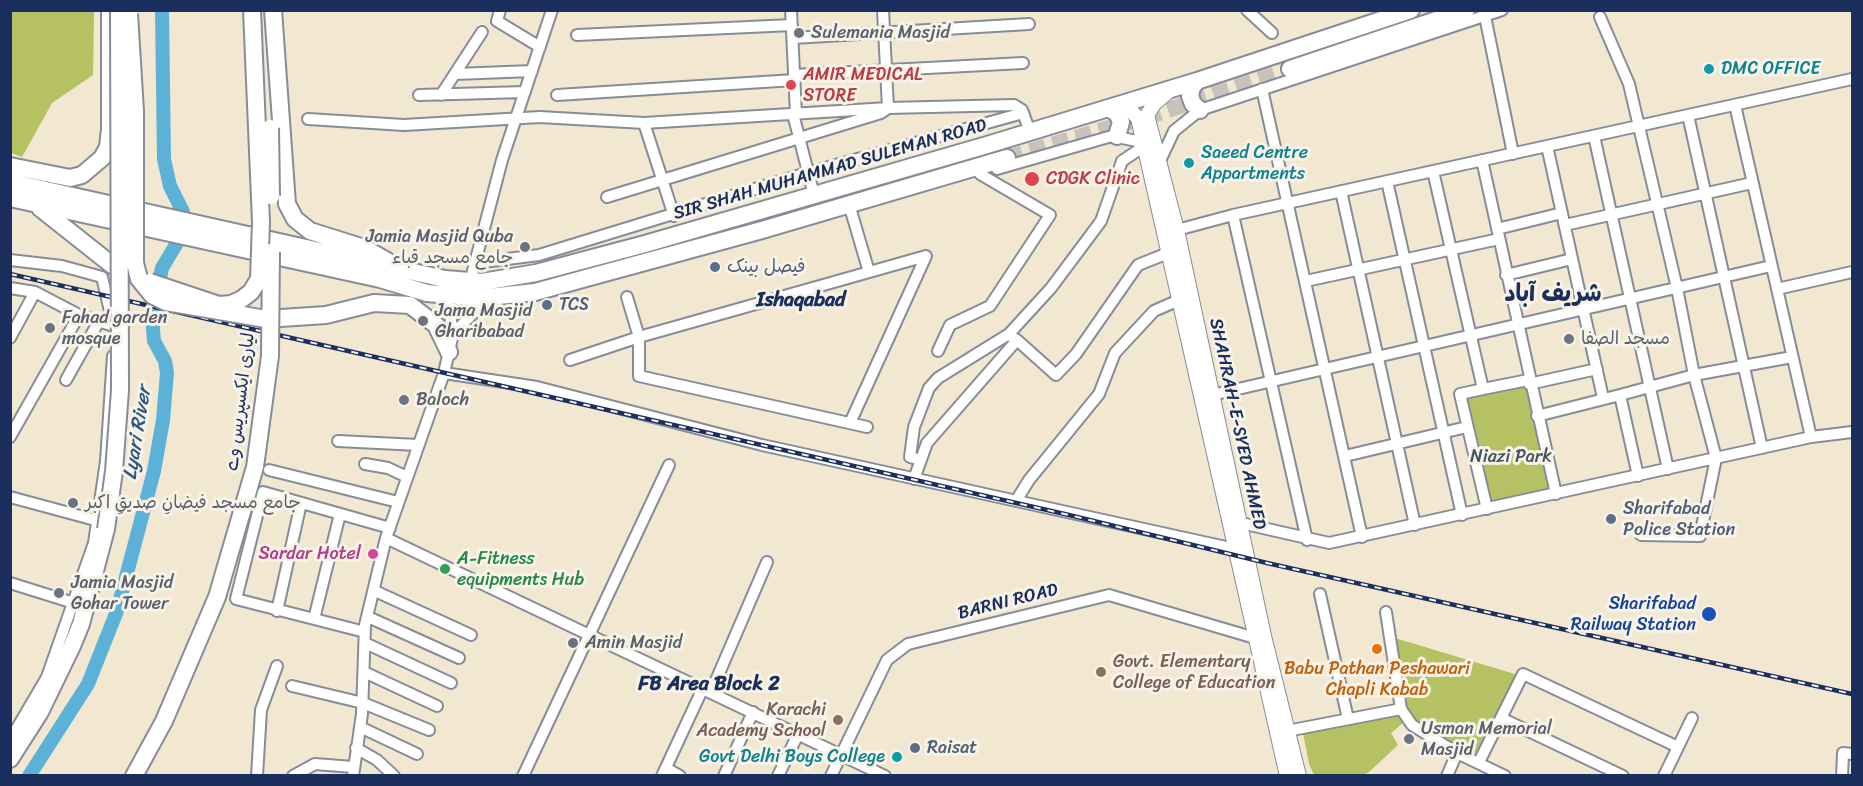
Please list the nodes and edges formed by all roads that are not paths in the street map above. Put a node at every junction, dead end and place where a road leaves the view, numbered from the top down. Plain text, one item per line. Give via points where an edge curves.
1 (110, 10) edge
2 (120, 10) edge
3 (128, 10) edge
4 (252, 10) edge
5 (265, 10) edge
6 (273, 10) edge
7 (500, 10) edge
8 (552, 10) edge
9 (791, 10) edge
10 (883, 10) edge
11 (1247, 10) edge
12 (1411, 10) edge
13 (1466, 10) edge
14 (1502, 10) edge
15 (1480, 13) edge
16 (1600, 18) dead end
17 (1029, 24) dead end
18 (792, 25) junction
19 (482, 32) dead end
20 (884, 33) junction
21 (1272, 33) dead end
22 (577, 35) dead end
23 (792, 38) junction
24 (1401, 43) joint
25 (540, 47) junction
26 (1023, 63) dead end
27 (1290, 69) tunnel mouth
28 (886, 70) junction
29 (532, 71) junction
30 (454, 74) junction
31 (795, 77) junction
32 (1852, 79) edge
33 (1197, 81) junction
34 (1170, 89) junction
35 (1262, 89) junction
36 (525, 92) junction
37 (419, 94) dead end
38 (441, 95) junction
39 (556, 95) dead end
40 (1735, 105) junction
41 (1111, 107) junction
42 (888, 108) junction
43 (1200, 110) junction
44 (1023, 113) junction
45 (795, 114) junction
46 (1688, 115) junction
47 (516, 118) junction
48 (308, 119) dead end
49 (644, 123) junction
50 (1640, 126) junction
51 (1030, 132) junction
52 (1117, 136) junction
53 (1594, 136) junction
54 (799, 140) junction
55 (1547, 146) junction
56 (1513, 154) junction
57 (1150, 155) junction
58 (1007, 158) tunnel mouth
59 (1482, 160) junction
60 (10, 166) edge
61 (1433, 171) junction
62 (807, 173) junction
63 (980, 174) junction
64 (662, 180) junction
65 (1387, 181) junction
66 (10, 182) edge
67 (1752, 183) junction
68 (1341, 191) junction
69 (1705, 193) junction
70 (814, 195) junction
71 (607, 197) dead end
72 (10, 198) edge
73 (33, 203) junction
74 (1289, 203) junction
75 (1658, 204) junction
76 (851, 211) junction
77 (1562, 213) junction
78 (1611, 214) junction
79 (1233, 215) junction
80 (674, 216) junction
81 (1565, 225) junction
82 (762, 230) junction
83 (1176, 230) junction
84 (1498, 234) junction
85 (249, 243) junction
86 (1451, 249) junction
87 (1168, 253) junction
88 (1405, 259) junction
89 (10, 260) edge
90 (1572, 260) junction
91 (475, 263) junction
92 (1771, 266) junction
93 (1359, 269) junction
94 (405, 270) junction
95 (869, 272) junction
96 (1852, 272) edge
97 (1506, 274) junction
98 (1724, 277) junction
99 (1306, 280) junction
100 (10, 288) edge
101 (1677, 288) junction
102 (467, 289) junction
103 (1777, 289) junction
104 (35, 292) junction
105 (427, 293) junction
106 (447, 294) junction
107 (489, 297) junction
108 (627, 297) dead end
109 (1630, 298) junction
110 (1179, 300) junction
111 (392, 302) junction
112 (1583, 309) junction
113 (79, 315) junction
114 (99, 321) junction
115 (1517, 324) junction
116 (114, 326) junction
117 (453, 334) junction
118 (1470, 335) junction
119 (639, 337) junction
120 (1013, 337) junction
121 (10, 338) edge
122 (1424, 345) junction
123 (938, 351) dead end
124 (449, 352) junction
125 (1378, 356) junction
126 (1792, 357) junction
127 (570, 360) dead end
128 (1326, 368) junction
129 (1743, 368) junction
130 (1597, 369) junction
131 (444, 372) junction
132 (1694, 375) junction
133 (66, 380) dead end
134 (1271, 381) junction
135 (1529, 382) junction
136 (1650, 386) junction
137 (1483, 389) junction
138 (1212, 395) junction
139 (1620, 395) junction
140 (1604, 398) junction
141 (1537, 416) junction
142 (15, 421) edge
143 (850, 423) junction
144 (867, 427) dead end
145 (1467, 427) junction
146 (1444, 432) junction
147 (1852, 432) edge
148 (10, 437) edge
149 (1811, 437) junction
150 (338, 441) dead end
151 (1397, 443) junction
152 (418, 445) junction
153 (1762, 448) junction
154 (1345, 456) junction
155 (1716, 458) junction
156 (921, 460) junction
157 (365, 464) dead end
158 (669, 465) dead end
159 (1668, 469) junction
160 (270, 470) dead end
161 (1638, 476) junction
162 (407, 477) junction
163 (914, 479) junction
164 (1556, 494) junction
165 (10, 497) edge
166 (1017, 501) junction
167 (398, 502) junction
168 (301, 503) junction
169 (1487, 509) junction
170 (340, 514) junction
171 (1462, 515) junction
172 (99, 521) junction
173 (1241, 523) junction
174 (1415, 525) junction
175 (388, 533) junction
176 (1641, 535) dead end
177 (1362, 537) junction
178 (1306, 540) junction
179 (1240, 548) junction
180 (767, 562) dead end
181 (10, 583) edge
182 (375, 591) junction
183 (1320, 594) dead end
184 (74, 603) junction
185 (277, 611) junction
186 (1386, 612) dead end
187 (368, 617) junction
188 (314, 619) junction
189 (471, 635) dead end
190 (591, 635) junction
191 (365, 637) junction
192 (1260, 637) junction
193 (459, 658) dead end
194 (277, 666) dead end
195 (364, 672) junction
196 (451, 683) dead end
197 (292, 686) dead end
198 (707, 690) junction
199 (363, 703) junction
200 (437, 706) dead end
201 (1401, 709) junction
202 (753, 712) junction
203 (1501, 718) junction
204 (1692, 718) dead end
205 (1348, 719) junction
206 (360, 727) junction
207 (429, 730) dead end
208 (1287, 731) junction
209 (798, 734) junction
210 (10, 740) edge
211 (1678, 747) junction
212 (357, 748) junction
213 (1457, 753) junction
214 (417, 754) dead end
215 (1852, 754) edge
216 (840, 755) junction
217 (10, 759) edge
218 (1479, 762) junction
219 (353, 771) edge
220 (664, 772) edge
221 (866, 772) edge
222 (135, 776) edge
223 (257, 776) edge
224 (293, 776) edge
225 (394, 776) edge
226 (523, 776) edge
227 (680, 776) edge
228 (724, 776) edge
229 (778, 776) edge
230 (831, 776) edge
231 (885, 776) edge
232 (1287, 776) edge
233 (1299, 776) edge
234 (1447, 776) edge
235 (1505, 776) edge
236 (1623, 776) edge
237 (1664, 776) edge
238 (1842, 776) edge

1 - 60 highway via 110,129 102,158 82,175 70,178
2 - 217 highway, bridge via 118,173 122,312 111,499 81,624 48,698
3 - 111 highway, bridge via 135,111 135,263 139,279 152,295 166,302 266,319 326,315
4 - 73 highway, bridge via 260,195 259,279 251,292 231,304 219,305 150,282 112,266
5 - 222 highway, لیاری ایکسپریس وے, bridge via 271,209 270,356 255,466 217,597 164,721
6 - 94 highway via 286,204 295,219 323,237 364,248
7 - 25 street via 497,21
8 - 25 street
9 - 18 street
10 - 20 street
11 - 21 street
12 - 33 highway, SIR SHAH MUHAMMAD SULEMAN ROAD
13 - 27 highway
14 - 15 street
15 - 24 highway
15 - 56 street
16 - 50 street via 1629,84
17 - 20 street
18 - 22 street
18 - 23 street
19 - 30 street
20 - 23 street
20 - 28 street
23 - 31 street
24 - 35 street
25 - 29 street
26 - 28 street
28 - 31 street
28 - 42 street
29 - 30 street
29 - 36 street
30 - 38 street
31 - 39 street
31 - 45 street
32 - 40 street
33 - 34 highway, SIR SHAH MUHAMMAD SULEMAN ROAD
33 - 43 highway via 1190,96
34 - 41 highway, SIR SHAH MUHAMMAD SULEMAN ROAD
34 - 57 main road, SHAHRAH-E-SYED AHMED via 1147,115
35 - 43 street
35 - 74 street
36 - 38 street
36 - 47 street
37 - 38 street
40 - 46 street
40 - 67 street
41 - 51 highway, SIR SHAH MUHAMMAD SULEMAN ROAD
41 - 52 highway via 1121,122
41 - 57 main road, SHAHRAH-E-SYED AHMED via 1131,111 1138,118
42 - 44 street via 1014,105
42 - 45 street
42 - 54 street
43 - 57 street
44 - 51 street
44 - 62 street
45 - 49 street
45 - 54 street
46 - 50 street
46 - 69 street
47 - 48 street via 404,125
47 - 49 street
47 - 91 street
49 - 64 street
50 - 53 street
50 - 75 street
51 - 70 highway, SIR SHAH MUHAMMAD SULEMAN ROAD
52 - 57 street via 1137,141
52 - 63 street
53 - 55 street
53 - 78 street
54 - 62 street
54 - 64 street
55 - 56 street
55 - 77 street
56 - 59 street
57 - 83 main road, SHAHRAH-E-SYED AHMED
57 - 87 main road, SHAHRAH-E-SYED AHMED
57 - 120 street via 1122,161 1101,221
58 - 82 highway, SIR SHAH MUHAMMAD SULEMAN ROAD
59 - 61 street
59 - 84 street
61 - 65 street
61 - 86 street
62 - 70 street
62 - 80 street
63 - 76 street
63 - 123 street via 1050,215 990,306 950,325
64 - 71 street
64 - 80 street
65 - 68 street
65 - 88 street
66 - 85 highway via 140,210
67 - 69 street
67 - 92 street
68 - 74 street
68 - 93 street
69 - 75 street
69 - 98 street
70 - 102 highway, SIR SHAH MUHAMMAD SULEMAN ROAD
72 - 73 highway
73 - 85 highway via 139,227
74 - 79 street
74 - 99 street
75 - 78 street
75 - 101 street
76 - 82 street
76 - 95 street
77 - 81 street
77 - 84 street
78 - 81 street
78 - 109 street
79 - 83 street
79 - 134 street
80 - 91 street via 539,255
81 - 90 street
82 - 107 highway, SIR SHAH MUHAMMAD SULEMAN ROAD via 535,292
83 - 138 main road, SHAHRAH-E-SYED AHMED
84 - 86 street
84 - 97 street
85 - 94 highway, SIR SHAH MUHAMMAD SULEMAN ROAD
85 - 105 highway, SIR SHAH MUHAMMAD SULEMAN ROAD
86 - 88 street
86 - 118 street
87 - 110 main road, SHAHRAH-E-SYED AHMED
87 - 120 street via 1138,265 1076,354 1056,375
88 - 93 street
88 - 122 street
89 - 116 street via 102,276
90 - 97 street
90 - 112 street
91 - 102 street
92 - 98 street
92 - 103 street
93 - 99 street
93 - 125 street
94 - 102 highway, SIR SHAH MUHAMMAD SULEMAN ROAD
95 - 119 street
95 - 143 street via 926,256
96 - 103 street
97 - 115 street
98 - 101 street
98 - 129 street
99 - 128 street
100 - 104 street
101 - 109 street
101 - 132 street
102 - 106 highway, SIR SHAH MUHAMMAD SULEMAN ROAD
102 - 107 highway, SIR SHAH MUHAMMAD SULEMAN ROAD
103 - 126 street
104 - 113 street
104 - 121 street
105 - 106 highway, SIR SHAH MUHAMMAD SULEMAN ROAD
105 - 111 highway
106 - 117 street
107 - 117 street
108 - 119 street
109 - 112 street
109 - 136 street
110 - 166 street via 1154,310 1115,353 1099,394 1029,480
110 - 179 main road, SHAHRAH-E-SYED AHMED
111 - 124 highway via 410,305 425,315
112 - 115 street
112 - 130 street
113 - 114 street
113 - 142 street
114 - 116 street
114 - 133 street
115 - 118 street
115 - 135 street
116 - 172 street
117 - 124 street
118 - 122 street
118 - 137 street
119 - 127 street
119 - 143 street via 638,373 642,377
120 - 156 street via 927,442
120 - 156 street via 938,378 929,388 914,427 910,457
122 - 125 street
122 - 146 street
124 - 131 street
125 - 128 street
125 - 151 street
126 - 129 street
126 - 149 street
128 - 134 street
128 - 154 street
129 - 132 street
129 - 153 street
130 - 135 street
130 - 140 street
131 - 152 street
131 - 163 street via 537,387 762,445
132 - 136 street
132 - 155 street
134 - 138 street
134 - 178 street
135 - 137 street
135 - 141 street
136 - 139 street
136 - 159 street
137 - 145 street via 1460,394
138 - 173 main road, SHAHRAH-E-SYED AHMED
139 - 140 street
139 - 161 street
140 - 141 street
141 - 164 street
142 - 148 street
143 - 144 street
145 - 146 street
145 - 169 street
146 - 151 street
146 - 171 street
147 - 149 street
149 - 153 street
150 - 152 street
151 - 154 street
151 - 174 street
152 - 162 street
153 - 155 street
154 - 177 street
155 - 159 street
155 - 176 street via 1701,536
156 - 163 street
157 - 162 street
158 - 190 street
159 - 161 street
160 - 167 street
161 - 164 street
162 - 167 street
163 - 166 street
164 - 169 street
165 - 172 street
166 - 179 street
167 - 175 street
168 - 170 street
168 - 185 street
168 - 185 street via 263,492 236,599
169 - 171 street
170 - 175 street
170 - 188 street
171 - 174 street
172 - 184 street
173 - 178 street
173 - 179 main road, SHAHRAH-E-SYED AHMED
174 - 177 street
175 - 182 street
175 - 190 street
177 - 178 street via 1329,543
179 - 192 main road, SHAHRAH-E-SYED AHMED
180 - 198 street
181 - 184 street
182 - 187 street
182 - 189 street
183 - 205 street
184 - 210 street via 47,677
185 - 188 street
186 - 201 street
187 - 191 street
187 - 193 street
188 - 191 street
190 - 198 street
190 - 226 street
191 - 195 street
191 - 196 street
192 - 208 main road, SHAHRAH-E-SYED AHMED
192 - 216 street, BARNI ROAD via 1109,595 908,644 887,660
192 - 232 main road, SHAHRAH-E-SYED AHMED
194 - 223 street via 261,710
195 - 199 street
195 - 200 street
197 - 199 street
198 - 202 street
198 - 220 street
199 - 206 street
199 - 207 street
201 - 205 street
201 - 213 street via 1412,725
202 - 209 street
202 - 228 street
203 - 211 street via 1523,674
203 - 218 street
203 - 236 street
204 - 211 street
205 - 208 street
206 - 212 street
206 - 214 street
208 - 233 main road, SHAHRAH-E-SYED AHMED
209 - 216 street
209 - 229 street
211 - 237 street
212 - 219 street
212 - 225 street
213 - 218 street
213 - 234 street
215 - 238 street via 1843,753
216 - 221 street
216 - 230 street, BARNI ROAD
218 - 235 street
219 - 224 street via 315,764
220 - 227 street
221 - 231 street

